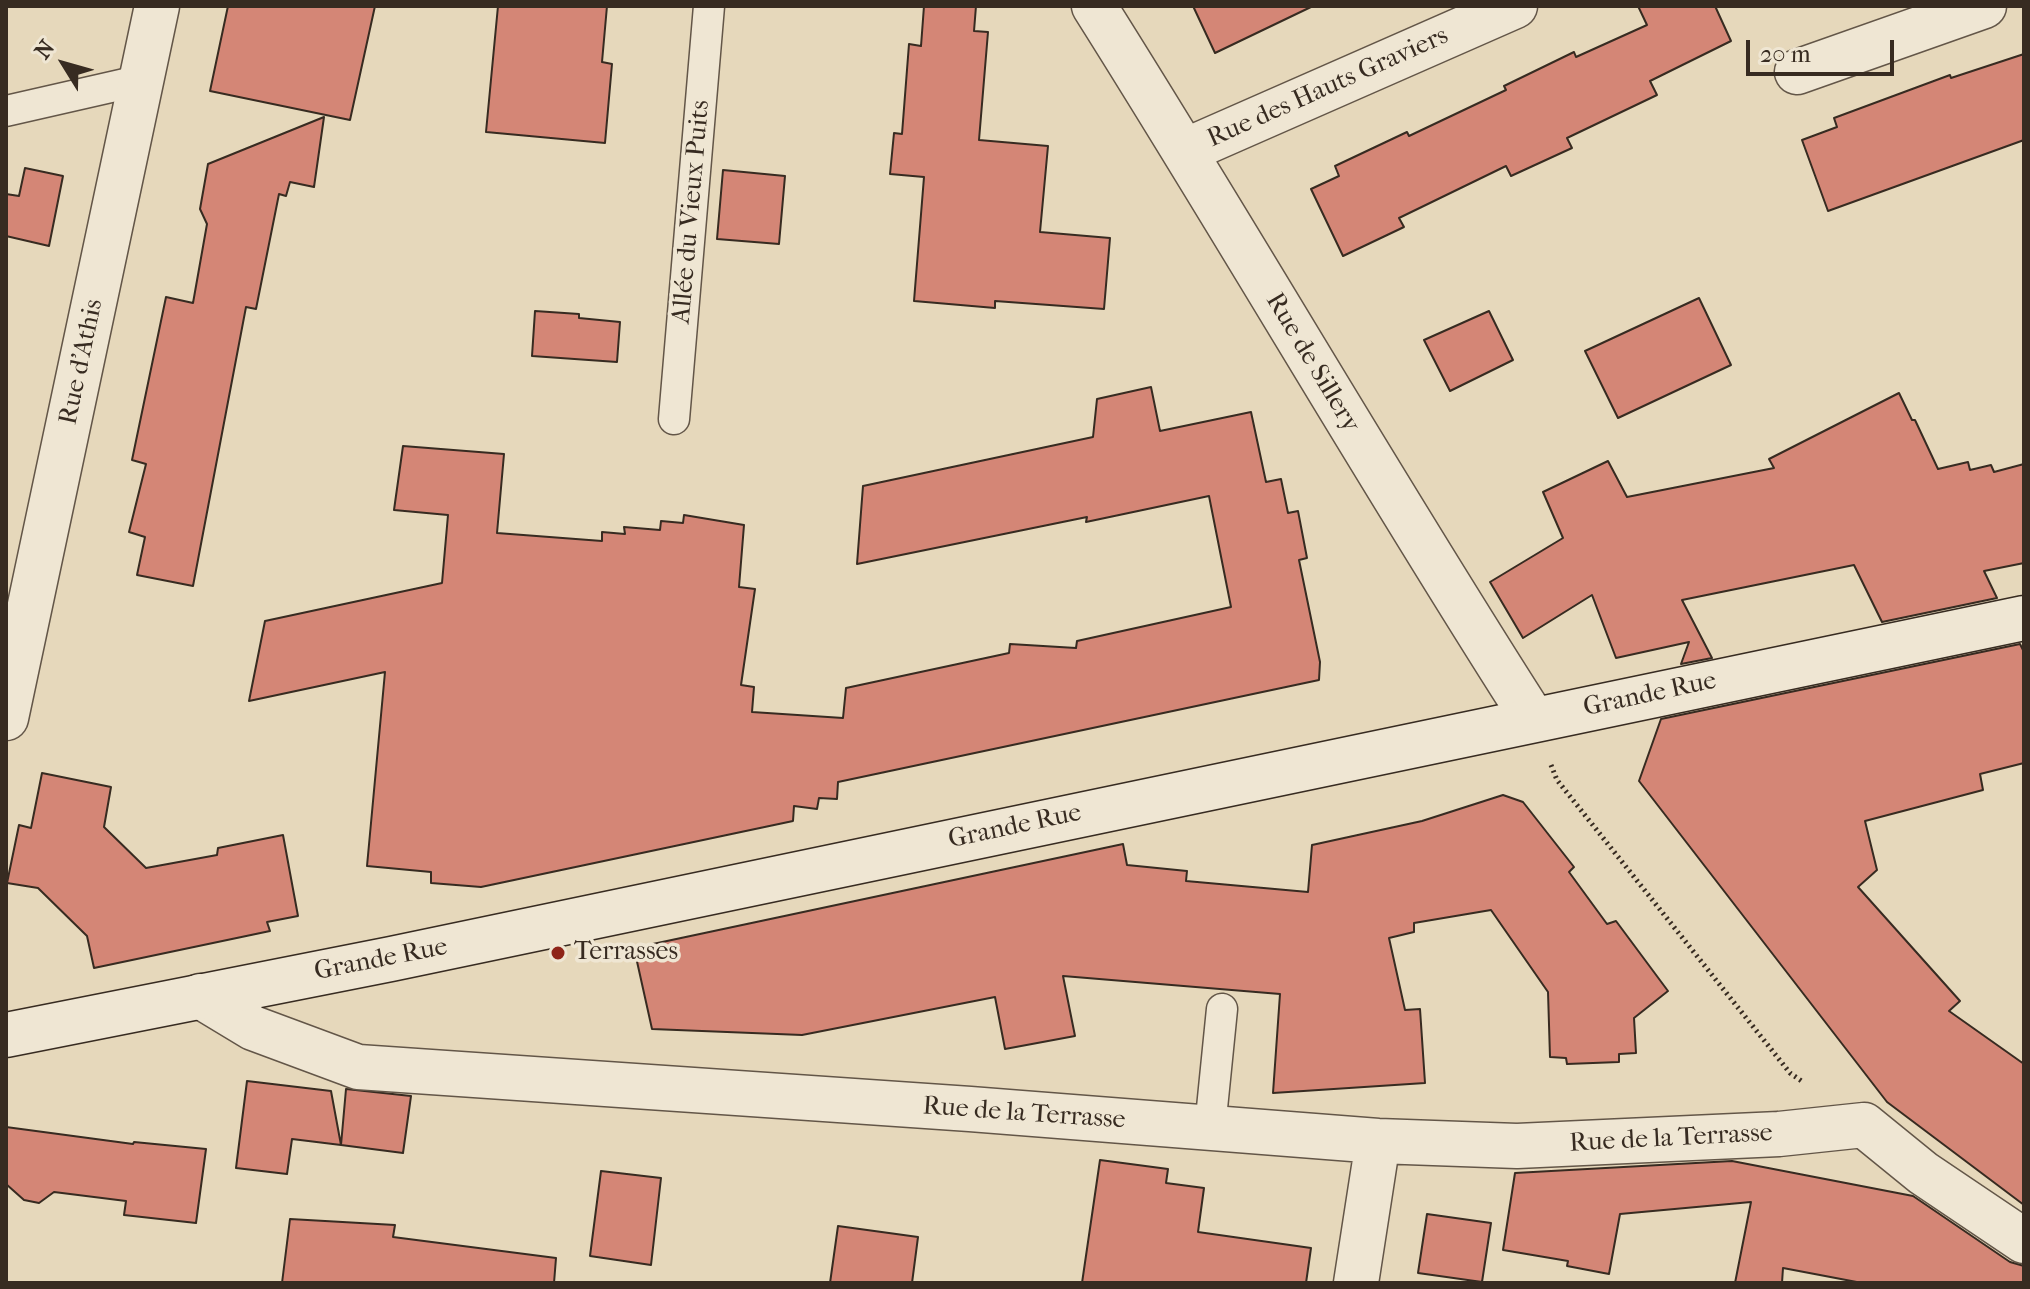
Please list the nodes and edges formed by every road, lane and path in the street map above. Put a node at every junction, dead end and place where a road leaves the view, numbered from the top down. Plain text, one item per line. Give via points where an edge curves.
1 (157, 6) edge
2 (709, 6) edge
3 (1094, 6) edge
4 (1515, 6) edge
5 (1984, 6) edge
6 (1797, 72) dead end
7 (142, 80) junction
8 (6, 111) edge
9 (1185, 151) junction
10 (674, 419) dead end
11 (2024, 618) edge
12 (6, 718) edge
13 (1533, 719) junction
14 (200, 996) junction
15 (1222, 1009) dead end
16 (6, 1035) edge
17 (1864, 1125) junction
18 (1210, 1128) junction
19 (1378, 1141) junction
20 (2024, 1241) edge
21 (1356, 1283) edge

1 - 7 street, Rue d'Athis
2 - 10 lane, Allée du Vieux Puits
3 - 9 street, Rue de Sillery
4 - 9 street, Rue des Hauts Graviers
5 - 6 street
7 - 8 lane
7 - 12 street, Rue d'Athis
9 - 13 street, Rue de Sillery
11 - 13 street, Grande Rue
13 - 14 street, Grande Rue
13 - 17 path via 1557,780 1790,1073
14 - 16 street, Grande Rue
14 - 18 street, Rue de la Terrasse via 253,1028 358,1067
15 - 18 lane
17 - 19 street, Rue de la Terrasse via 1517,1146
17 - 20 street via 1923,1173
18 - 19 street, Rue de la Terrasse
19 - 21 street

